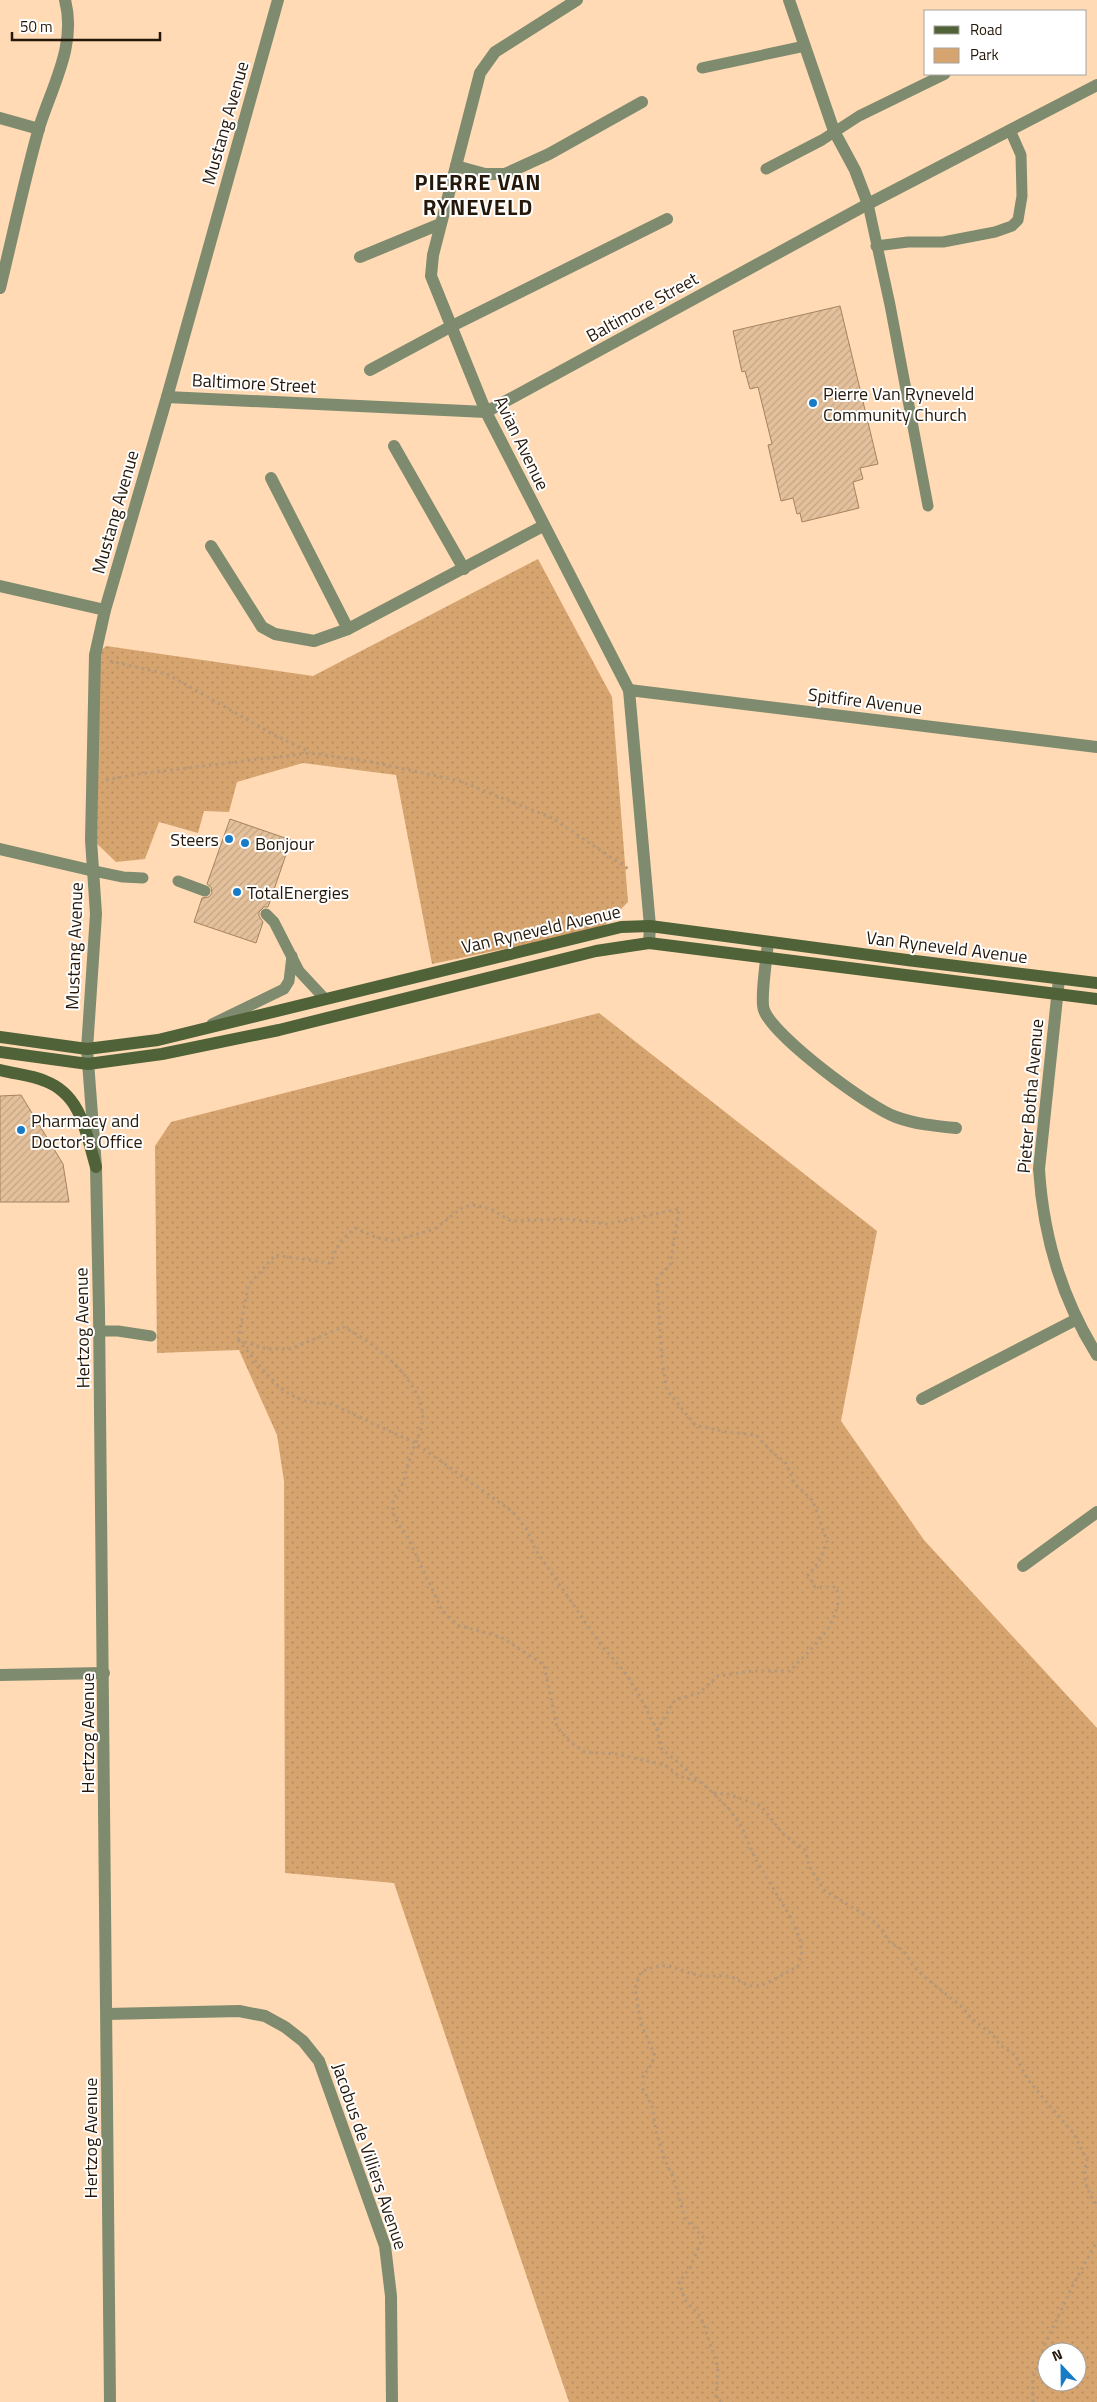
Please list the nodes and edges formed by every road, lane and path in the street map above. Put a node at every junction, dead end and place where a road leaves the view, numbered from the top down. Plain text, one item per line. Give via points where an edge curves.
1 (65, 0) edge
2 (278, 0) edge
3 (577, 0) edge
4 (792, 1) edge
5 (805, 46) junction
6 (702, 68) dead end
7 (943, 75) edge
8 (1097, 85) edge
9 (642, 102) dead end
10 (0, 118) edge
11 (39, 129) junction
12 (1010, 130) junction
13 (834, 131) junction
14 (456, 166) junction
15 (766, 169) dead end
16 (868, 204) junction
17 (667, 219) dead end
18 (440, 224) junction
19 (876, 246) junction
20 (360, 256) dead end
21 (2, 274) edge
22 (0, 288) edge
23 (450, 326) junction
24 (370, 370) dead end
25 (167, 397) junction
26 (486, 412) junction
27 (394, 446) dead end
28 (271, 478) dead end
29 (928, 506) dead end
30 (544, 526) junction
31 (211, 546) dead end
32 (464, 569) junction
33 (0, 586) edge
34 (105, 610) junction
35 (348, 629) junction
36 (95, 655) junction
37 (629, 690) junction
38 (1097, 747) edge
39 (310, 753) junction
40 (91, 782) junction
41 (0, 849) edge
42 (94, 871) junction
43 (644, 876) junction
44 (143, 878) dead end
45 (178, 881) dead end
46 (205, 891) dead end
47 (266, 914) dead end
48 (650, 926) junction
49 (650, 942) junction
50 (768, 942) junction
51 (292, 956) junction
52 (767, 956) junction
53 (1059, 979) junction
54 (1097, 983) edge
55 (1058, 994) junction
56 (325, 998) junction
57 (1097, 999) edge
58 (204, 1029) junction
59 (0, 1037) edge
60 (87, 1049) junction
61 (0, 1052) edge
62 (88, 1064) junction
63 (0, 1070) edge
64 (956, 1128) dead end
65 (96, 1167) junction
66 (1077, 1319) junction
67 (99, 1332) junction
68 (151, 1336) dead end
69 (238, 1340) junction
70 (1096, 1353) edge
71 (922, 1399) dead end
72 (415, 1443) junction
73 (1097, 1512) edge
74 (1023, 1566) dead end
75 (104, 1673) junction
76 (0, 1675) edge
77 (657, 1730) junction
78 (698, 1782) junction
79 (713, 1793) junction
80 (107, 2014) junction
81 (1097, 2205) edge
82 (1097, 2241) edge
83 (110, 2402) edge
84 (392, 2402) edge
85 (722, 2402) edge
86 (1033, 2402) edge

1 - 11 street via 70,17 68,43
2 - 25 street, Mustang Avenue
3 - 14 street, Avian Avenue via 489,58 472,96
4 - 5 street
5 - 6 lane
5 - 13 street
7 - 13 lane
8 - 12 street, Baltimore Street
9 - 14 street via 549,154 505,174 485,174
10 - 11 street
11 - 21 street
12 - 16 street, Baltimore Street
12 - 19 lane via 1021,155 1022,188 1021,212 1012,226 943,242
13 - 15 lane
13 - 16 street via 855,170
14 - 18 street, Avian Avenue
16 - 19 lane
16 - 26 street, Baltimore Street
17 - 23 street
18 - 20 street
18 - 23 street, Avian Avenue via 432,255 431,276
19 - 29 lane
21 - 22 street
23 - 24 street
23 - 26 street, Avian Avenue
25 - 26 street, Baltimore Street
25 - 34 street, Mustang Avenue
26 - 30 street, Avian Avenue
27 - 32 street
28 - 35 street
30 - 32 street
30 - 37 street, Avian Avenue
31 - 35 street via 262,627 314,640
32 - 35 street
33 - 34 street
34 - 36 street, Mustang Avenue
36 - 39 path via 119,664 167,674
36 - 40 street, Mustang Avenue
37 - 38 street, Spitfire Avenue
37 - 43 street, Avian Avenue
39 - 40 path
39 - 43 path via 372,762 460,782 552,818 623,866
40 - 42 street, Mustang Avenue
41 - 42 street
42 - 44 lane
42 - 60 street, Mustang Avenue via 96,914
43 - 48 street, Avian Avenue
45 - 46 lane
47 - 51 lane via 274,922
48 - 49 street, Avian Avenue
48 - 50 main road, Van Ryneveld Avenue
48 - 56 main road, Van Ryneveld Avenue via 596,932
49 - 52 main road, Van Ryneveld Avenue
49 - 62 main road, Van Ryneveld Avenue via 596,950 279,1030 162,1054
50 - 52 street
50 - 53 main road, Van Ryneveld Avenue
51 - 56 lane via 300,971
51 - 58 lane via 289,982 284,989
52 - 55 main road, Van Ryneveld Avenue
52 - 64 street via 763,1006 775,1028 839,1081 883,1111 922,1125
53 - 54 main road, Van Ryneveld Avenue
53 - 55 street, Pieter Botha Avenue
55 - 57 main road, Van Ryneveld Avenue
55 - 66 street, Pieter Botha Avenue via 1039,1178 1044,1221 1060,1280
56 - 58 main road, Van Ryneveld Avenue
58 - 60 main road, Van Ryneveld Avenue via 158,1040
59 - 60 main road, Van Ryneveld Avenue
60 - 62 street, Mustang Avenue
61 - 62 main road, Van Ryneveld Avenue
62 - 65 street, Hertzog Avenue
63 - 65 main road via 45,1080 72,1099 81,1115
65 - 67 street, Hertzog Avenue
66 - 70 street, Pieter Botha Avenue
66 - 71 street
67 - 68 lane
67 - 75 street, Hertzog Avenue
69 - 72 path via 274,1384 295,1397 315,1404 329,1403
69 - 72 path via 268,1349 290,1350 343,1327 353,1332 393,1361 408,1380 421,1406 422,1427
69 - 77 path via 248,1286 275,1255 330,1263 340,1242 355,1228 393,1241 435,1229 462,1207 474,1205 491,1209 511,1220 568,1218 607,1224 678,1209 670,1265 657,1278 667,1390 696,1425 756,1435 786,1463 794,1483 813,1501 828,1541 819,1562 808,1575 815,1587 836,1587 840,1596 831,1625 790,1672 752,1671 718,1676 699,1693 675,1700
72 - 77 path via 514,1512 526,1528 535,1549 601,1645 624,1671
72 - 78 path via 401,1488 393,1501 393,1514 442,1610 457,1625 501,1637 544,1665 557,1726 570,1742 585,1752 617,1754 665,1765 679,1776
73 - 74 street
75 - 76 street
75 - 80 street, Hertzog Avenue
77 - 78 path via 661,1748
78 - 79 path
79 - 81 path via 728,1794 761,1806 782,1834 805,1850 809,1866 824,1890 882,1929 888,1941 904,1951 926,1979 1015,2055 1028,2080 1074,2134 1086,2160 1083,2173 1086,2189
79 - 85 path via 741,1826 756,1860 791,1918 802,1952 798,1966 758,1986 748,1986 720,1974 706,1976 670,1965 656,1965 641,1972 635,1988 641,2024 655,2056 650,2069 643,2075 643,2089 652,2106 664,2158 686,2219 703,2237 690,2268 679,2282 685,2300 701,2317 708,2335 718,2367 719,2379 714,2390
80 - 83 street, Hertzog Avenue
80 - 84 street, Jacobus de Villiers Avenue via 239,2012 265,2016 302,2041 319,2061 385,2246 391,2296
82 - 86 path via 1045,2344 1033,2378

